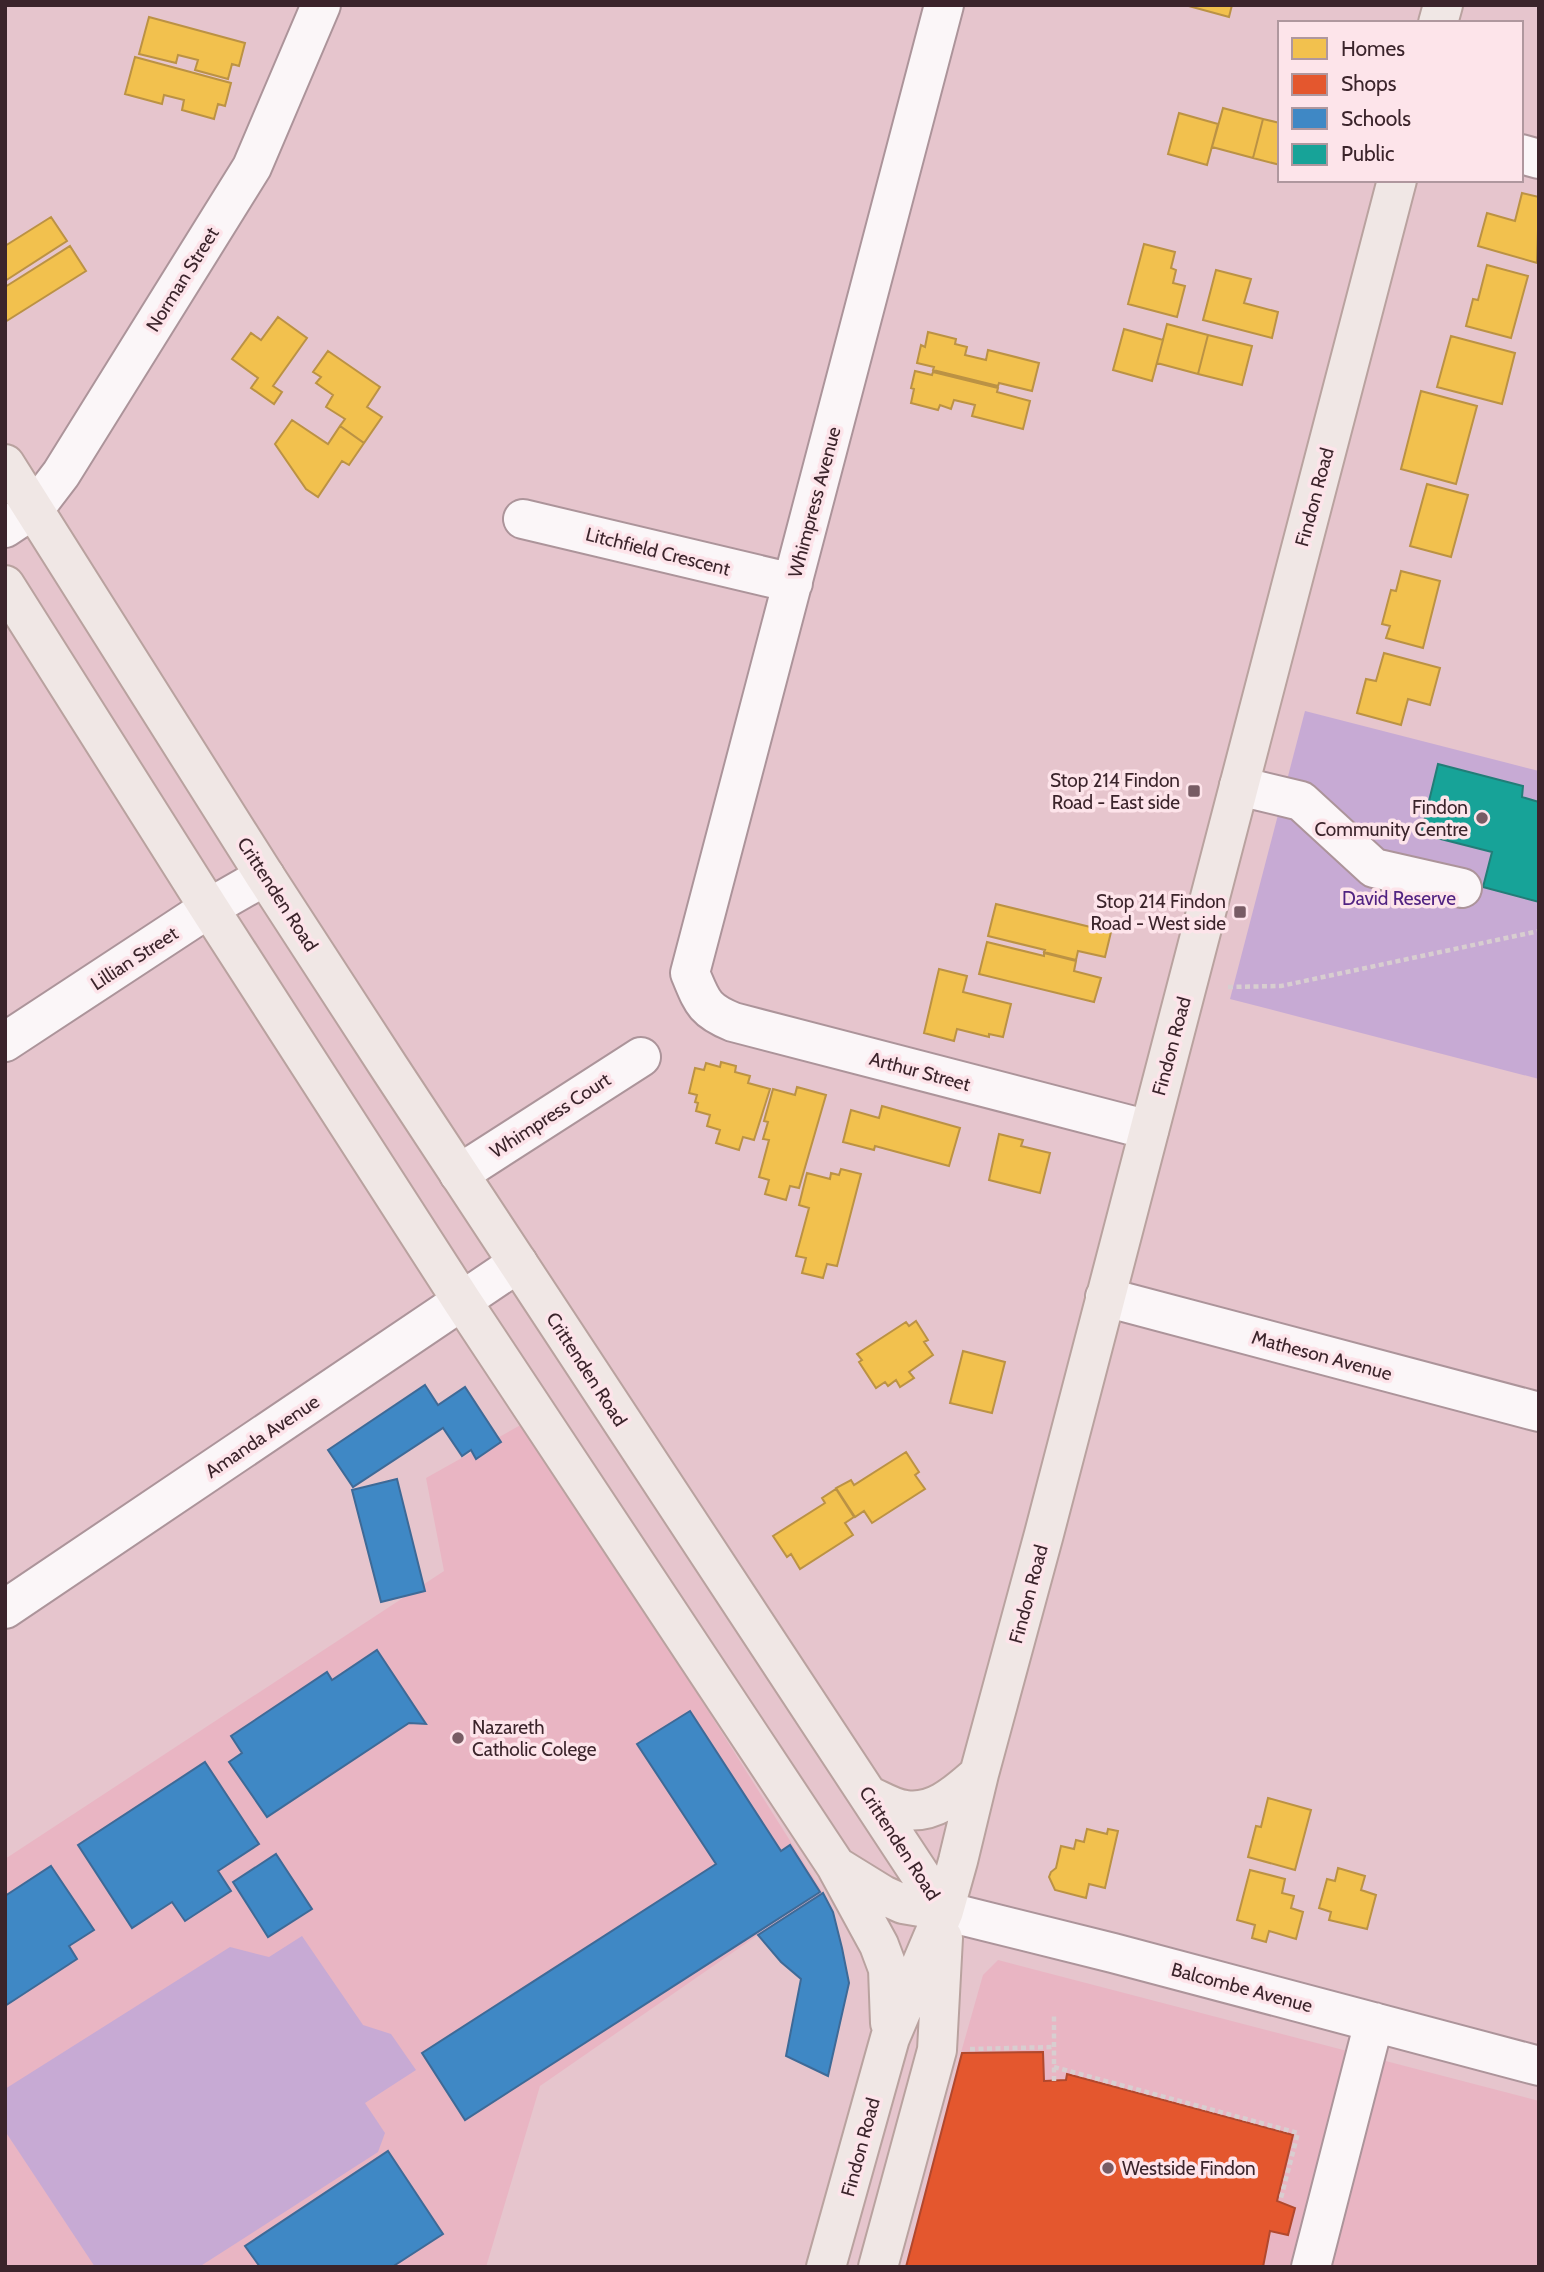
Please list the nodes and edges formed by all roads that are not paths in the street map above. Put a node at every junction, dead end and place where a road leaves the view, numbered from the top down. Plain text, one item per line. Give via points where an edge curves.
1 (321, 5) edge
2 (944, 5) edge
3 (1396, 182) edge
4 (5, 464) edge
5 (20, 518) edge
6 (523, 519) dead end
7 (793, 583) junction
8 (5, 585) edge
9 (1239, 786) junction
10 (265, 876) junction
11 (1462, 888) dead end
12 (209, 908) junction
13 (700, 998) joint
14 (5, 1042) edge
15 (641, 1057) dead end
16 (1149, 1130) junction
17 (458, 1174) junction
18 (518, 1263) junction
19 (1105, 1297) junction
20 (462, 1301) junction
21 (1539, 1412) edge
22 (5, 1609) edge
23 (979, 1774) junction
24 (870, 1796) junction
25 (836, 1866) junction
26 (944, 1911) junction
27 (1374, 2022) junction
28 (891, 2034) junction
29 (1539, 2066) edge
30 (838, 2231) junction
31 (826, 2267) edge
32 (864, 2267) edge
33 (878, 2267) edge
34 (1311, 2267) edge

1 - 5 street, Norman Street via 252,167 61,474
2 - 7 street, Whimpress Avenue
3 - 9 main road, Findon Road
4 - 5 main road, Crittenden Road
5 - 10 main road, Crittenden Road
6 - 7 street, Litchfield Crescent
7 - 13 street, Whimpress Avenue via 690,973
8 - 12 main road, Crittenden Road
9 - 11 street via 1301,801 1374,867
9 - 16 main road, Findon Road
10 - 12 street, Lillian Street
10 - 17 main road, Crittenden Road
12 - 14 street, Lillian Street
12 - 20 main road, Crittenden Road
13 - 16 street, Arthur Street via 713,1014 733,1022
15 - 17 street, Whimpress Court
16 - 19 main road, Findon Road
17 - 18 main road, Crittenden Road
18 - 20 street, Amanda Avenue
18 - 24 main road, Crittenden Road
19 - 21 street, Matheson Avenue
19 - 23 main road, Findon Road
20 - 22 street, Amanda Avenue
20 - 25 main road, Crittenden Road
23 - 24 main road via 942,1803 922,1811 905,1810
23 - 26 main road, Findon Road
24 - 26 main road, Crittenden Road
25 - 26 main road, Crittenden Road via 903,1904
25 - 28 main road via 888,1969
26 - 27 street, Balcombe Avenue
26 - 28 main road, Findon Road
26 - 33 main road, Findon Road via 937,2050
27 - 29 street, Balcombe Avenue
27 - 34 street
28 - 30 main road, Findon Road
30 - 31 main road, Findon Road
30 - 32 main road

